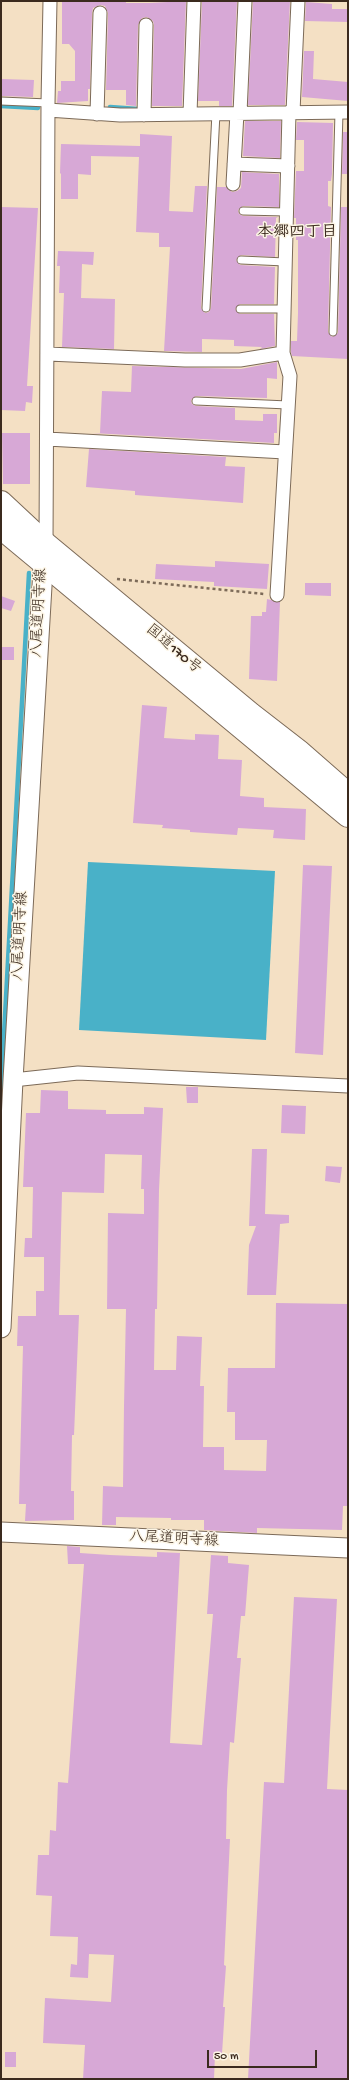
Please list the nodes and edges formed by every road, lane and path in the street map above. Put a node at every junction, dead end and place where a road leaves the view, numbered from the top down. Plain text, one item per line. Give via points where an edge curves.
1 (50, 1) edge
2 (194, 1) edge
3 (245, 1) edge
4 (298, 1) edge
5 (100, 12) dead end
6 (146, 25) dead end
7 (1, 101) edge
8 (48, 107) junction
9 (144, 111) junction
10 (190, 111) junction
11 (240, 111) junction
12 (291, 112) junction
13 (344, 112) edge
14 (216, 113) junction
15 (97, 114) junction
16 (234, 164) junction
17 (288, 166) junction
18 (233, 184) dead end
19 (242, 211) dead end
20 (286, 212) junction
21 (241, 260) dead end
22 (285, 262) junction
23 (206, 308) dead end
24 (240, 309) dead end
25 (284, 309) junction
26 (333, 332) dead end
27 (283, 353) junction
28 (48, 354) junction
29 (196, 401) dead end
30 (288, 405) junction
31 (47, 439) junction
32 (285, 452) junction
33 (1, 502) edge
34 (1, 528) edge
35 (44, 553) junction
36 (99, 588) junction
37 (277, 595) joint
38 (348, 794) edge
39 (348, 816) edge
40 (13, 1080) junction
41 (348, 1086) edge
42 (4, 1189) edge
43 (1, 1328) edge
44 (1, 1532) edge
45 (348, 1548) edge

1 - 8 street
2 - 10 street
3 - 11 street
4 - 12 street
5 - 15 street
6 - 9 street
7 - 8 lane
8 - 15 street
8 - 28 street
9 - 10 street
9 - 15 street
10 - 14 street
11 - 12 street
11 - 14 street
11 - 16 street
12 - 13 street
12 - 17 street
13 - 26 lane
14 - 23 lane
16 - 17 street
16 - 18 street
17 - 20 street
19 - 20 lane
20 - 22 street
21 - 22 lane
22 - 25 street
24 - 25 lane
25 - 27 street
27 - 28 street via 240,360
27 - 30 street via 290,376
28 - 31 street
29 - 30 lane
30 - 32 street
31 - 32 street
31 - 35 street
32 - 37 street
33 - 35 highway, 国道170号
34 - 35 highway, 国道170号
35 - 36 highway, 国道170号
35 - 39 highway, 国道170号
35 - 40 main road, 八尾道明寺線
36 - 37 path via 108,579
36 - 38 highway, 国道170号
40 - 41 street via 78,1073
40 - 42 main road, 八尾道明寺線
42 - 43 main road, 八尾道明寺線
44 - 45 main road, 八尾道明寺線

